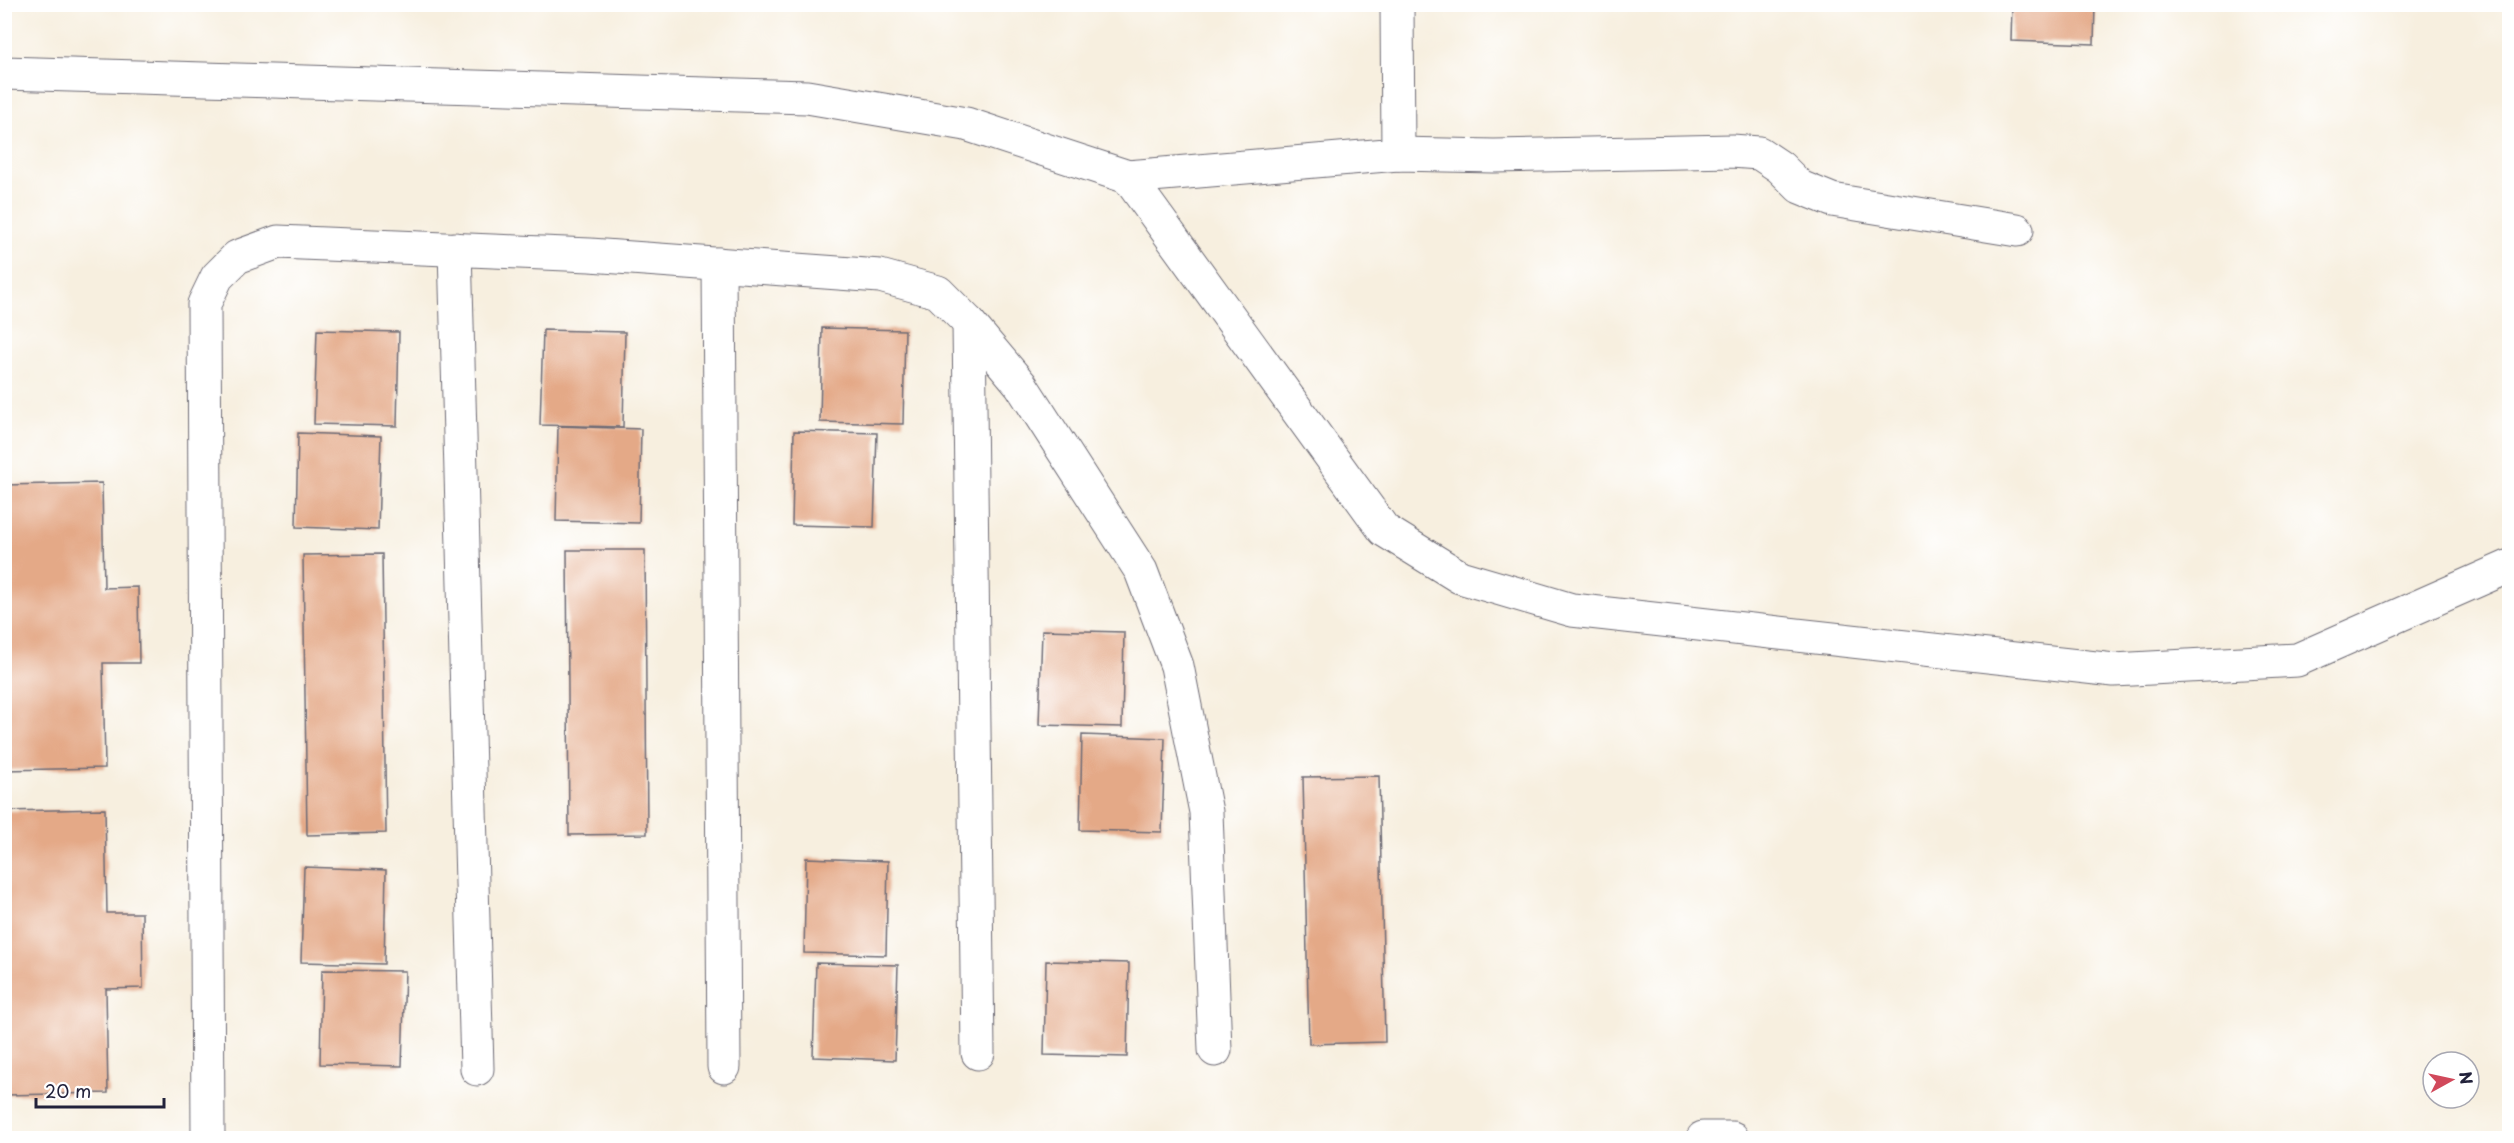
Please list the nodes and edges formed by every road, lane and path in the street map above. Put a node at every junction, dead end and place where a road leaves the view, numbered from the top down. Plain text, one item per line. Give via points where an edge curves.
1 (1397, 4) edge
2 (4, 73) edge
3 (1398, 154) junction
4 (1128, 177) junction
5 (2017, 230) dead end
6 (455, 249) junction
7 (719, 264) junction
8 (969, 323) junction
9 (2510, 566) edge
10 (1215, 1050) dead end
11 (978, 1053) dead end
12 (724, 1067) dead end
13 (477, 1069) dead end
14 (208, 1138) edge
15 (1703, 1138) edge
16 (1732, 1138) edge

1 - 3 street
2 - 4 street via 807,97 966,124
3 - 4 street
3 - 5 street via 1759,153 1780,166 1800,187 1832,200
4 - 9 street via 1384,530 1460,578 1572,610 2114,670 2297,660
6 - 7 street
6 - 13 street
6 - 14 street via 278,242 237,257 217,277 204,304
7 - 8 street via 880,276 938,292
7 - 12 street
8 - 10 street via 1021,385 1141,571 1177,666 1206,812
8 - 11 street
15 - 16 street

